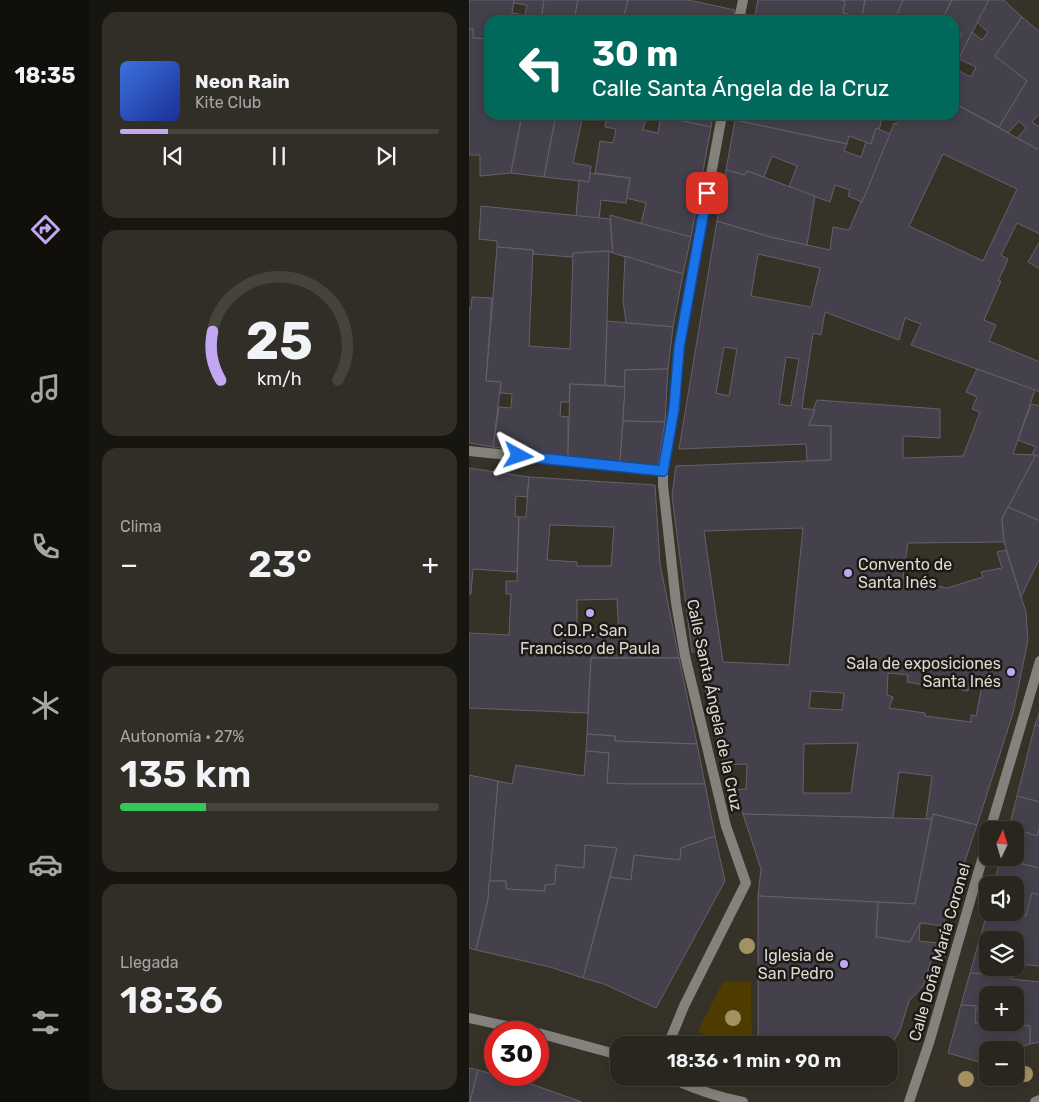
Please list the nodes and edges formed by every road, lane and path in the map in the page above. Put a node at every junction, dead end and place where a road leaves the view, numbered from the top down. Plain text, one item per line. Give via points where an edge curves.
1 (743, 0) edge
2 (740, 15) edge
3 (721, 120) edge
4 (469, 451) edge
5 (663, 471) junction
6 (1039, 661) edge
7 (993, 821) edge
8 (980, 866) edge
9 (469, 1018) edge
10 (484, 1021) edge
11 (672, 1036) edge
12 (549, 1037) edge
13 (610, 1054) edge
14 (688, 1086) edge
15 (727, 1100) edge
16 (1039, 1100) edge
17 (743, 1102) edge
18 (909, 1102) edge
19 (1035, 1102) edge

1 - 2 street
3 - 5 street, Calle Santa Ángela de la Cruz via 679,348 674,409
4 - 5 street
5 - 11 street, Calle Santa Ángela de la Cruz via 685,656 726,826 746,883
6 - 7 street
8 - 18 street, Calle Doña María Coronel
9 - 10 street
12 - 13 street
14 - 15 street
15 - 17 street
16 - 19 street

